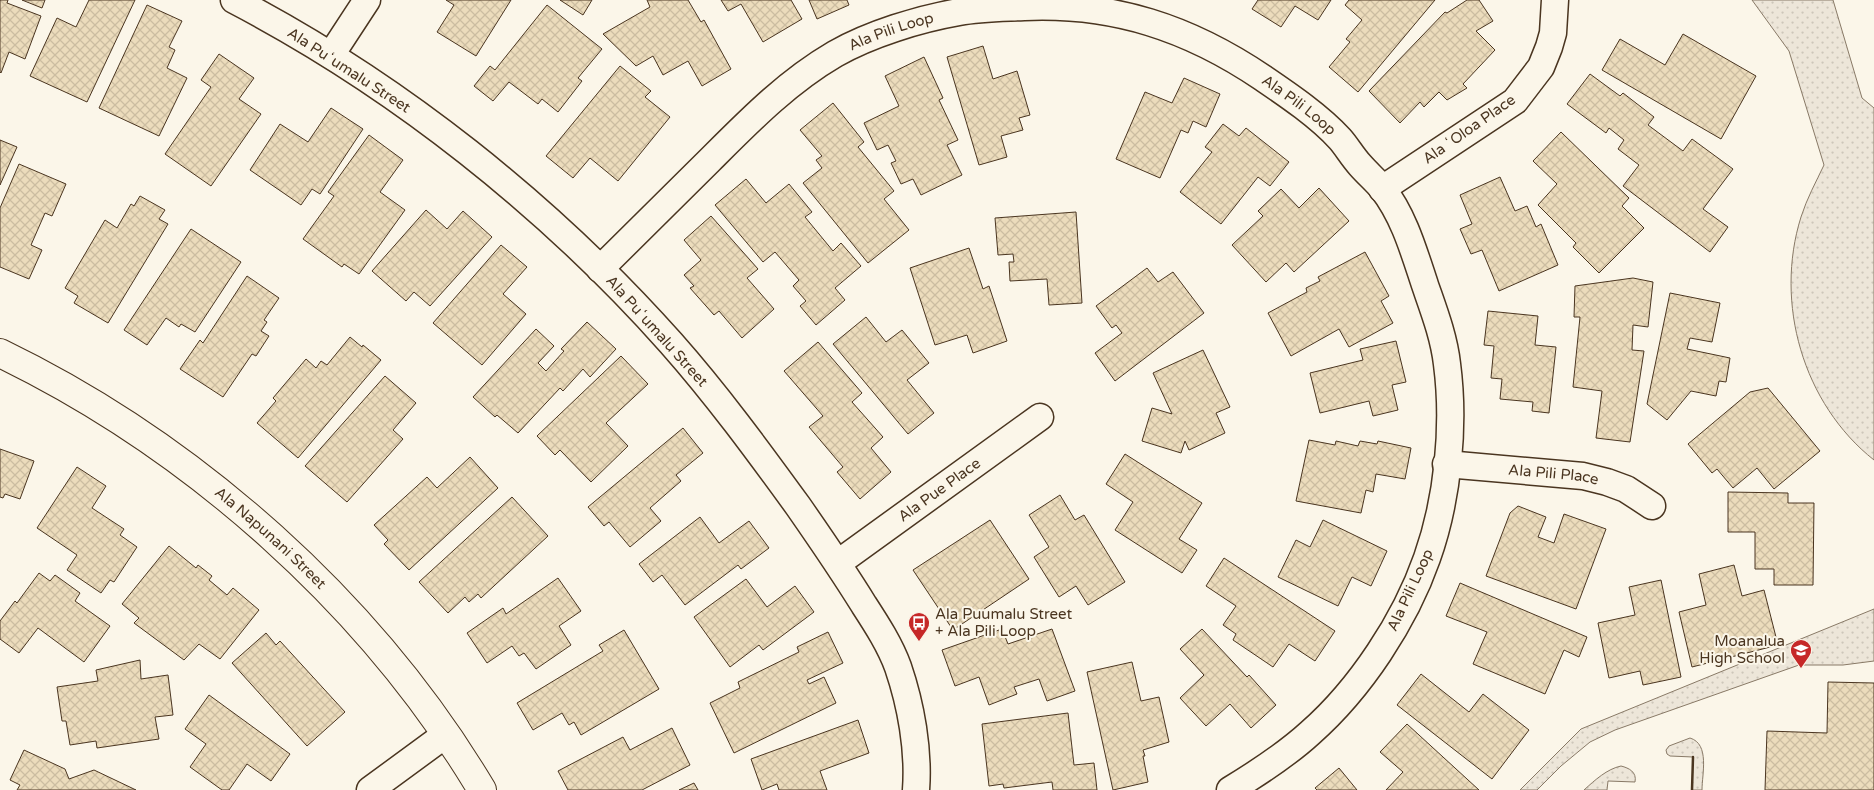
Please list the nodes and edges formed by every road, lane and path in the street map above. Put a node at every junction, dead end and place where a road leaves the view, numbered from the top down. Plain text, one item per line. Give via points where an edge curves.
1 (234, 0) edge
2 (368, 0) edge
3 (1555, 0) edge
4 (1145, 10) edge
5 (330, 55) junction
6 (1382, 188) junction
7 (600, 269) junction
8 (0, 353) edge
9 (1040, 417) dead end
10 (1446, 464) junction
11 (1652, 506) dead end
12 (838, 563) junction
13 (445, 735) junction
14 (370, 790) edge
15 (482, 790) edge
16 (916, 790) edge
17 (1230, 790) edge

1 - 5 street, Ala Puʻumalu Street
2 - 5 street
3 - 6 street, Ala ʻOloa Place via 1549,47 1541,67 1515,101
4 - 6 street, Ala Pili Loop via 1171,29 1232,58 1278,88 1338,137
4 - 7 street, Ala Pili Loop via 1041,6 961,11 876,36 837,53 767,103
5 - 7 street, Ala Puʻumalu Street via 476,158
6 - 10 street, Ala Pili Loop via 1398,213 1439,322 1449,392
7 - 12 street, Ala Puʻumalu Street via 710,389
8 - 13 street, Ala Napunani Street via 95,404 216,489 318,581 362,628 405,679
9 - 12 street, Ala Pue Place
10 - 11 street, Ala Pili Place via 1583,476 1626,489
10 - 17 street, Ala Pili Loop via 1443,494 1427,558 1391,633 1343,700 1310,733
12 - 16 street, Ala Puʻumalu Street via 880,630 897,666 912,725
13 - 14 street
13 - 15 street, Ala Napunani Street

